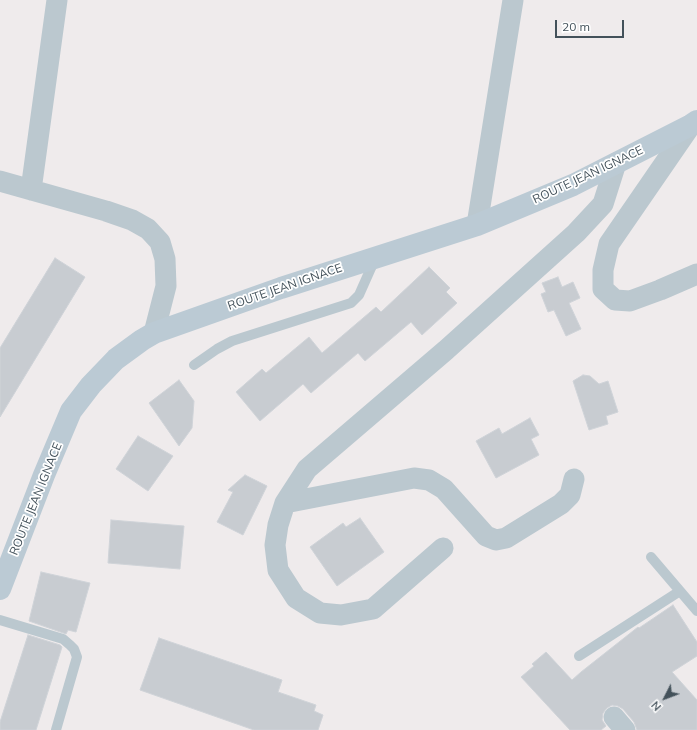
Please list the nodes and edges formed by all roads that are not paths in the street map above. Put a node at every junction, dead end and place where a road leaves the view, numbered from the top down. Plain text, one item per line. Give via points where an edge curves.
1 (57, 0) edge
2 (513, 0) edge
3 (694, 123) edge
4 (616, 163) junction
5 (0, 181) edge
6 (31, 190) junction
7 (477, 225) junction
8 (376, 257) junction
9 (697, 274) edge
10 (154, 333) junction
11 (194, 365) dead end
12 (574, 479) dead end
13 (285, 503) junction
14 (443, 548) dead end
15 (651, 557) dead end
16 (0, 589) edge
17 (680, 591) junction
18 (697, 611) edge
19 (0, 620) edge
20 (578, 656) dead end
21 (56, 730) edge

1 - 6 street
2 - 7 street
3 - 4 street, ROUTE JEAN IGNACE
3 - 9 street via 609,244 603,270 603,289 615,300 630,301
4 - 7 street, ROUTE JEAN IGNACE via 573,185
4 - 13 street via 603,204 576,233 446,350 307,469
5 - 6 street
6 - 10 street via 106,211 148,228 160,242 165,259 166,286
7 - 8 street, ROUTE JEAN IGNACE
8 - 10 street, ROUTE JEAN IGNACE
8 - 11 lane via 359,295 351,303 232,341
10 - 16 street, ROUTE JEAN IGNACE via 116,359 71,411
12 - 13 street via 570,495 561,504 506,538 496,540 486,536 444,489 429,480 414,478
13 - 14 street via 275,545 278,570 296,598 320,613 341,615 373,609
15 - 17 lane
17 - 18 lane
17 - 20 lane
19 - 21 lane via 63,639 74,649 77,657

